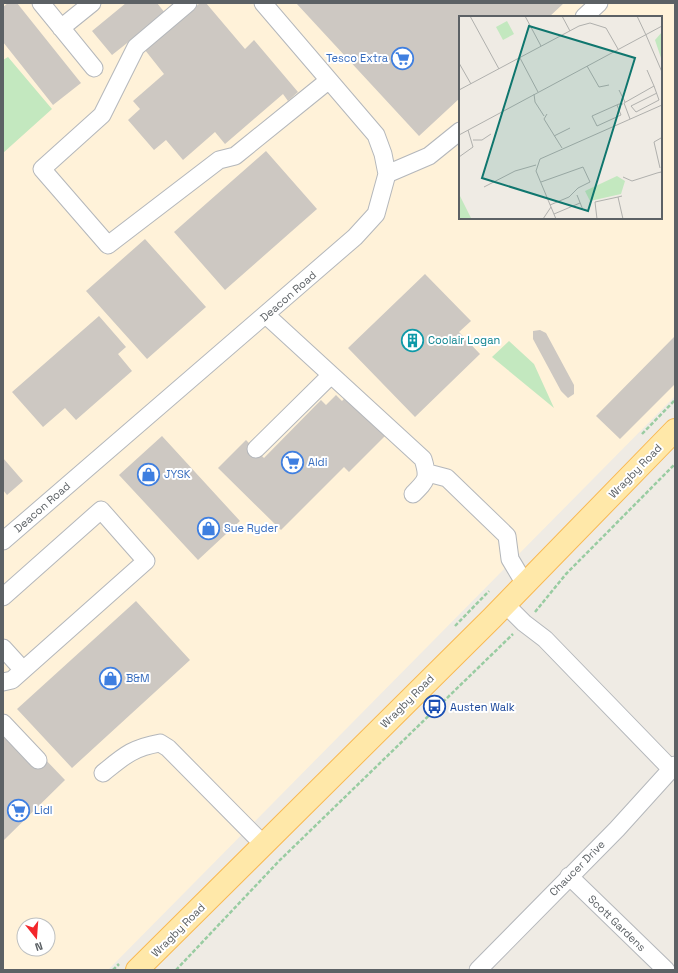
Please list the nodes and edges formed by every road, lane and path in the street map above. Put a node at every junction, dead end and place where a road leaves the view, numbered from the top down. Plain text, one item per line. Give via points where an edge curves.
1 (41, 3) edge
2 (92, 3) edge
3 (188, 3) edge
4 (264, 3) edge
5 (599, 3) edge
6 (585, 16) edge
7 (62, 28) junction
8 (94, 68) dead end
9 (329, 80) junction
10 (459, 132) edge
11 (387, 174) junction
12 (266, 315) junction
13 (331, 375) junction
14 (675, 430) edge
15 (256, 449) dead end
16 (675, 464) edge
17 (428, 473) junction
18 (413, 494) dead end
19 (3, 541) edge
20 (525, 584) junction
21 (3, 597) edge
22 (505, 604) junction
23 (539, 608) dead end
24 (510, 636) dead end
25 (3, 648) edge
26 (23, 670) junction
27 (3, 682) edge
28 (3, 723) edge
29 (38, 760) dead end
30 (673, 767) edge
31 (103, 773) dead end
32 (263, 844) junction
33 (569, 876) junction
34 (129, 966) edge
35 (113, 970) edge
36 (176, 970) edge
37 (478, 970) edge
38 (666, 970) edge

1 - 7 street
2 - 7 street
3 - 9 street via 136,47 102,115 42,169 108,245 219,160 235,156
4 - 9 street, Deacon Road
5 - 6 street
7 - 8 street
9 - 11 street, Deacon Road via 376,135
10 - 11 street via 428,156
11 - 12 street, Deacon Road via 376,214 355,237
12 - 13 street
12 - 19 street, Deacon Road
13 - 15 street
13 - 17 street via 423,459
14 - 20 main road, Wragby Road
16 - 23 path via 566,574
17 - 18 street
17 - 20 street via 447,478 507,536 510,559
20 - 22 main road, Wragby Road
21 - 26 street via 101,510 146,560
22 - 30 street via 545,639
22 - 32 main road, Wragby Road
24 - 36 path via 278,861
25 - 26 street
26 - 27 street via 12,680
28 - 29 street
30 - 33 street, Chaucer Drive via 617,829
31 - 32 street via 128,752 160,742
32 - 34 main road, Wragby Road
33 - 37 street, Chaucer Drive
33 - 38 street, Scott Gardens
34 - 35 path

